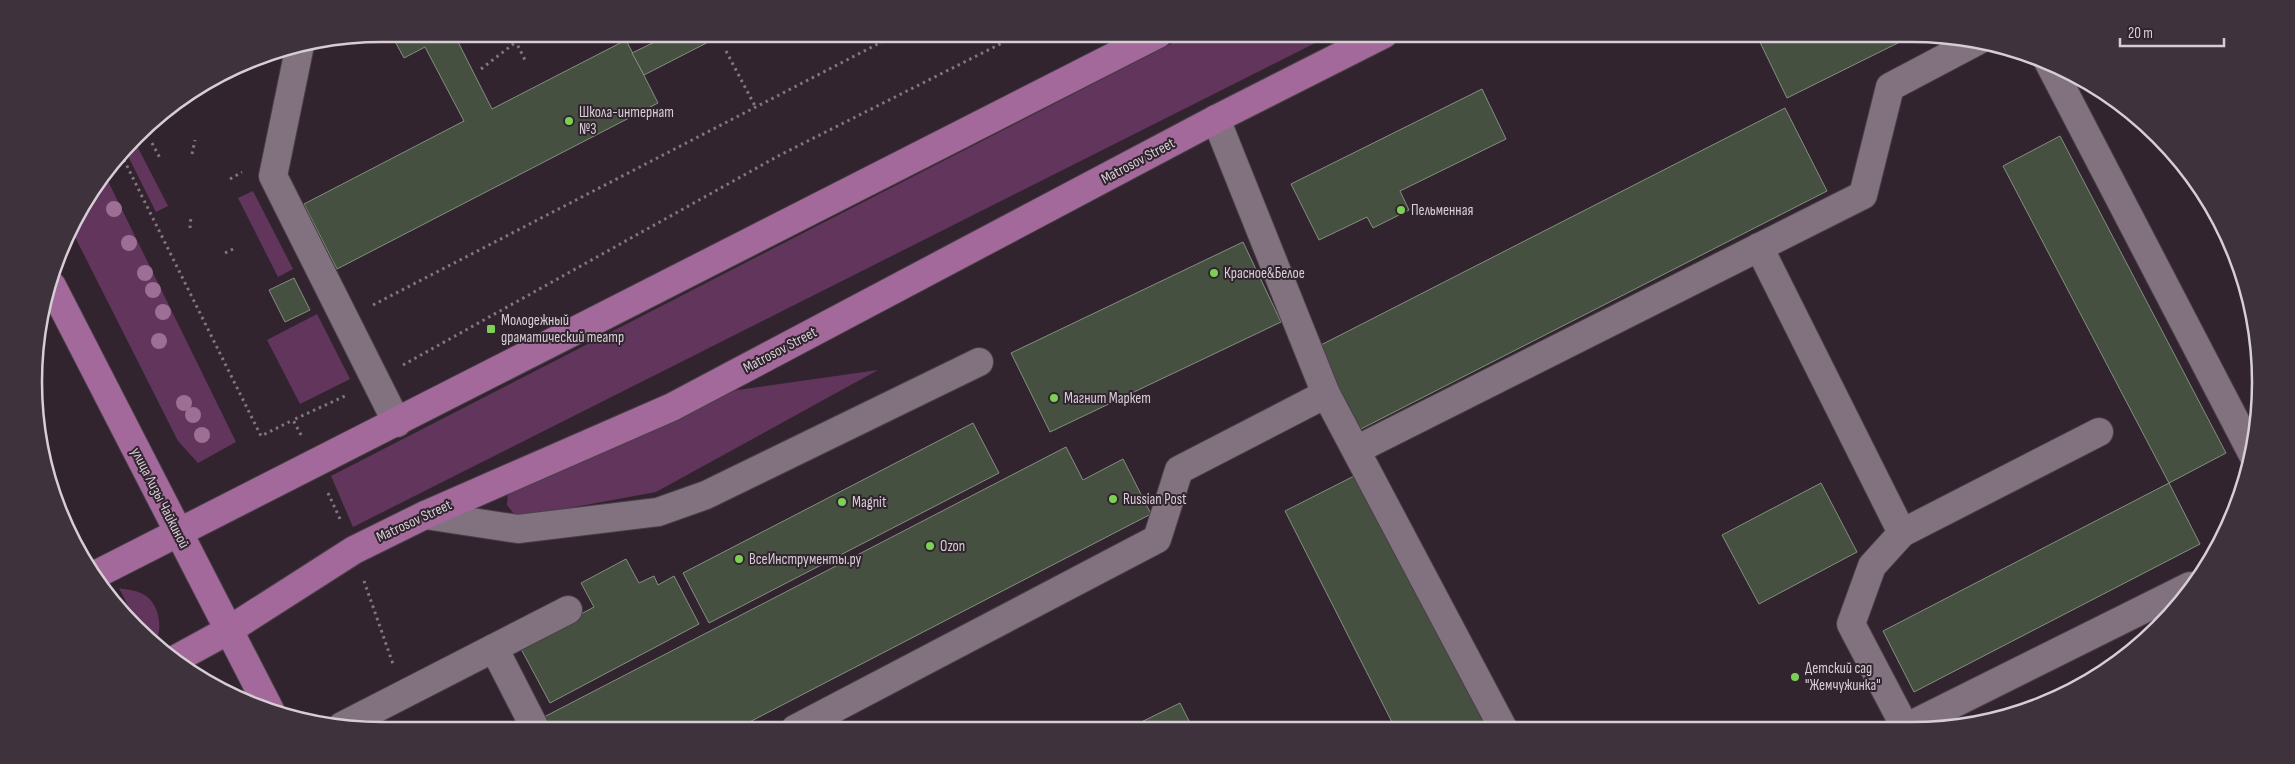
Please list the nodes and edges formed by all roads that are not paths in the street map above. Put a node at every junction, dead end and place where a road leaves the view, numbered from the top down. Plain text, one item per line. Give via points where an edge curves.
1 (1142, 42) edge
2 (1368, 42) edge
3 (1966, 47) edge
4 (298, 53) edge
5 (2055, 74) edge
6 (1216, 119) junction
7 (1760, 248) junction
8 (55, 292) edge
9 (980, 362) dead end
10 (1326, 394) junction
11 (397, 423) junction
12 (2099, 432) dead end
13 (2247, 442) edge
14 (1356, 450) junction
15 (425, 515) junction
16 (178, 532) junction
17 (1902, 533) junction
18 (101, 572) edge
19 (2181, 591) edge
20 (568, 610) dead end
21 (229, 630) junction
22 (494, 648) junction
23 (182, 656) edge
24 (265, 700) edge
25 (353, 720) edge
26 (532, 722) edge
27 (810, 722) edge
28 (1500, 722) edge
29 (1903, 722) edge
30 (1916, 722) edge

1 - 11 main road
2 - 6 main road, Matrosov Street
3 - 7 lane via 1890,87 1863,195
4 - 11 lane via 273,176
5 - 13 lane
6 - 10 lane
6 - 15 main road, Matrosov Street via 672,407
7 - 14 lane
7 - 17 lane
8 - 16 main road, улица Лизы Чайкиной
9 - 15 lane via 706,495 658,512 518,529
10 - 14 lane
10 - 27 lane via 1179,470 1157,539
11 - 16 main road
12 - 17 lane
14 - 28 lane
15 - 21 main road, Matrosov Street via 354,550
16 - 18 main road
16 - 21 main road, улица Лизы Чайкиной
17 - 29 lane via 1872,566 1851,624
19 - 30 lane
20 - 22 lane
21 - 23 main road, Matrosov Street
21 - 24 main road, улица Лизы Чайкиной
22 - 25 lane
22 - 26 lane

